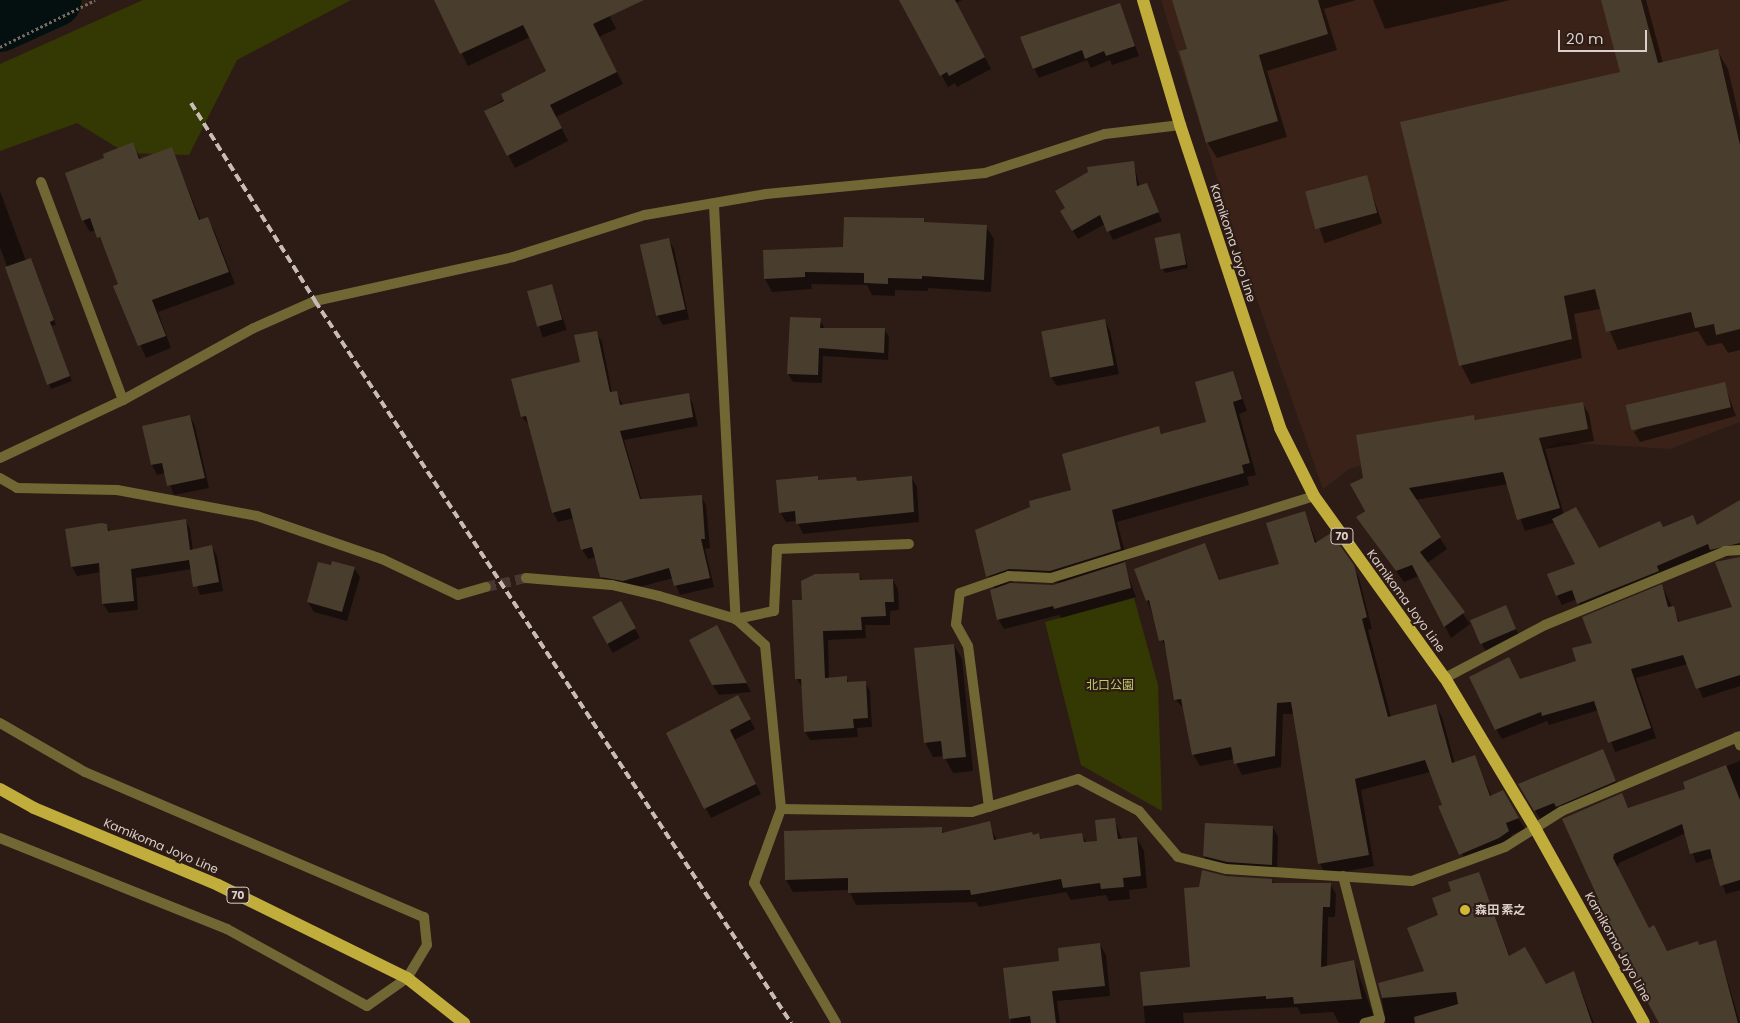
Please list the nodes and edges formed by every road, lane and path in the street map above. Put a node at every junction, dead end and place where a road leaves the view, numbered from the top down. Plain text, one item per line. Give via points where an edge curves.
1 (95, 0) edge
2 (1143, 0) edge
3 (0, 47) edge
4 (1180, 125) junction
5 (41, 182) dead end
6 (714, 206) junction
7 (124, 400) junction
8 (0, 458) edge
9 (0, 478) edge
10 (1314, 496) junction
11 (909, 544) dead end
12 (1740, 550) edge
13 (526, 578) tunnel mouth
14 (486, 587) tunnel mouth
15 (736, 619) junction
16 (1445, 678) junction
17 (0, 723) edge
18 (1739, 740) edge
19 (0, 788) edge
20 (989, 807) junction
21 (781, 809) junction
22 (1535, 828) junction
23 (0, 838) edge
24 (1343, 876) junction
25 (407, 978) junction
26 (464, 1023) edge
27 (836, 1023) edge
28 (1365, 1023) edge
29 (1644, 1023) edge

1 - 3 path
2 - 4 main road, Kamikoma Joyo Line / 70
4 - 6 street via 1105,134 985,173 766,194
4 - 10 main road, Kamikoma Joyo Line / 70 via 1263,381 1280,428
5 - 7 street
6 - 7 street via 645,215 513,257 315,301 254,328
6 - 15 street
7 - 8 street
9 - 14 street via 17,488 117,490 257,516 382,559 458,595
10 - 16 main road, Kamikoma Joyo Line / 70
10 - 20 street via 1050,578 1009,576 960,593 956,624 968,646
11 - 15 street via 777,549 774,610
12 - 16 street via 1724,551 1545,625
13 - 15 street via 612,585
15 - 21 street via 765,645
16 - 22 main road, Kamikoma Joyo Line / 70
17 - 25 street via 85,772 424,917 427,946
18 - 22 street via 1562,812
19 - 25 main road, Kamikoma Joyo Line / 70 via 34,808 218,885
20 - 21 street via 972,812
20 - 24 street via 1078,779 1140,811 1178,857 1226,869
21 - 27 street via 754,883
22 - 24 street via 1505,847 1412,881
22 - 29 main road, Kamikoma Joyo Line / 70
23 - 25 street via 227,929 367,1006
24 - 28 street via 1380,1019
25 - 26 main road, Kamikoma Joyo Line / 70

